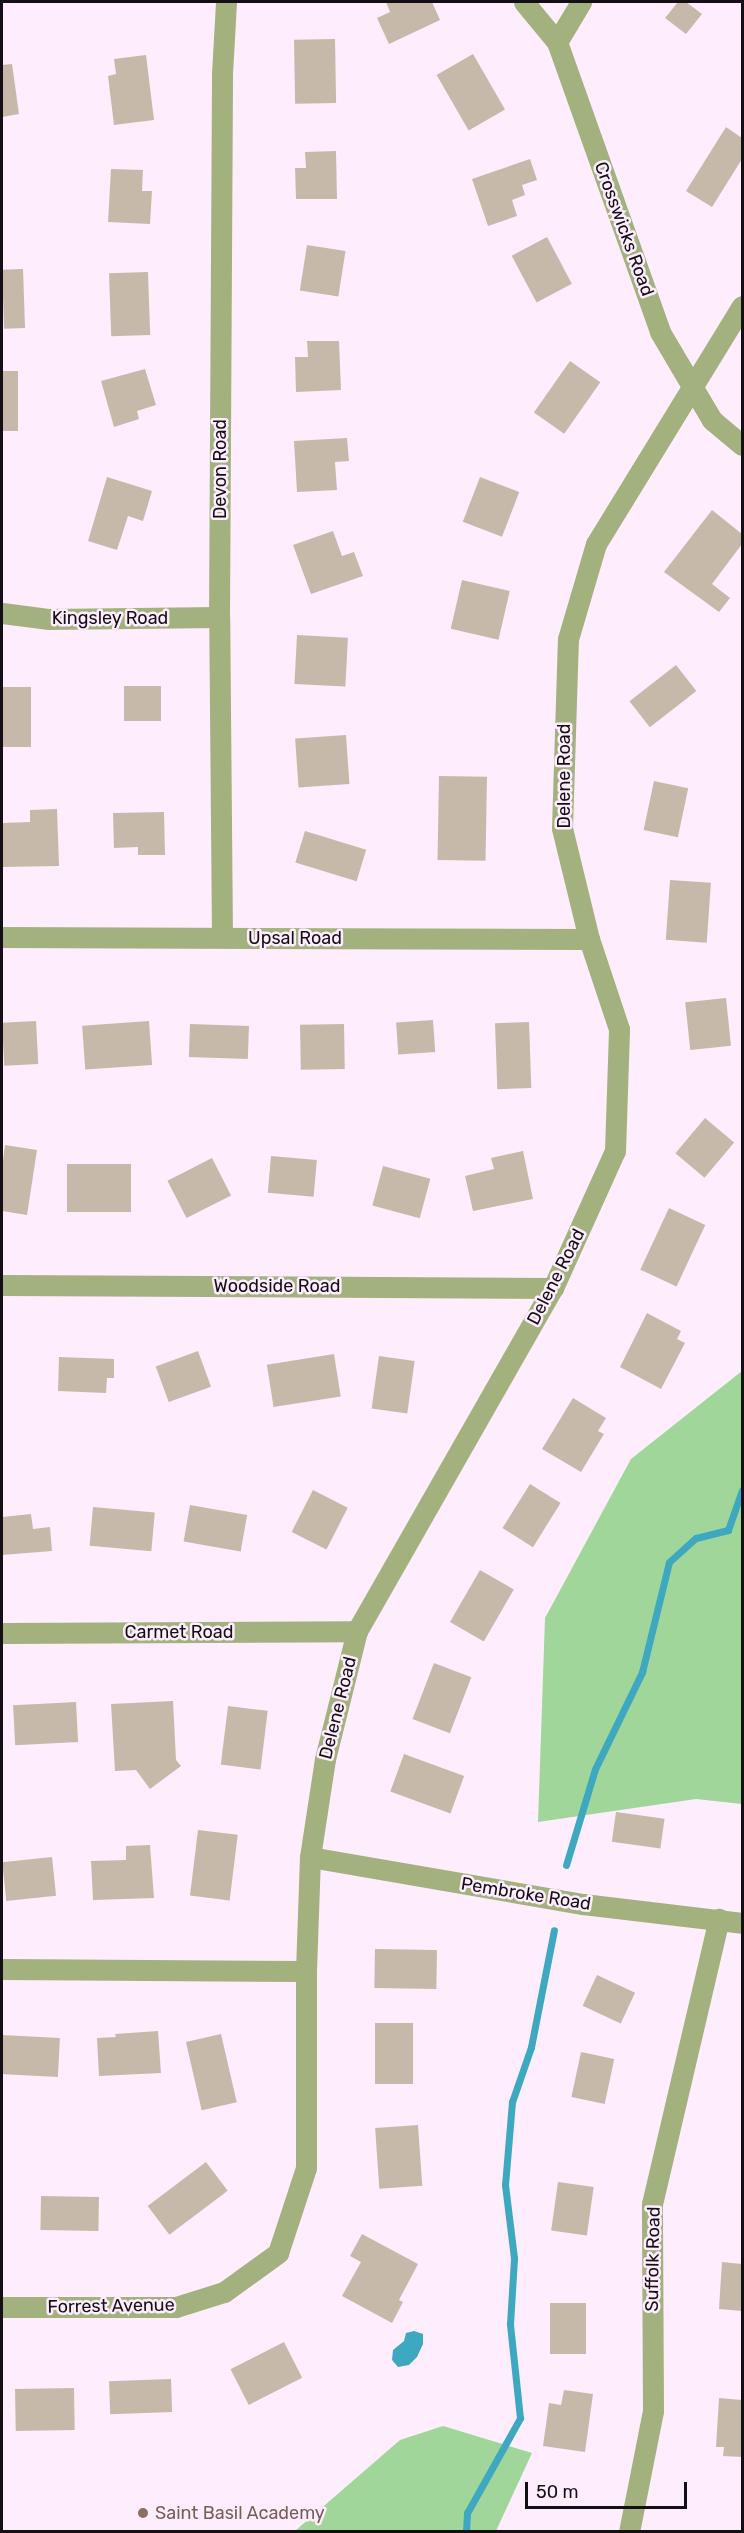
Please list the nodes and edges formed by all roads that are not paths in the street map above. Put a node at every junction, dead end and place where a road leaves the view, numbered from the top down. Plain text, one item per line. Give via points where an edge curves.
1 (226, 2) edge
2 (524, 2) edge
3 (580, 2) edge
4 (557, 42) junction
5 (742, 306) edge
6 (692, 386) junction
7 (742, 445) edge
8 (2, 613) edge
9 (219, 617) junction
10 (2, 937) edge
11 (222, 938) junction
12 (589, 939) junction
13 (2, 1285) edge
14 (553, 1288) junction
15 (357, 1631) junction
16 (2, 1633) edge
17 (310, 1857) junction
18 (719, 1919) junction
19 (742, 1923) edge
20 (2, 1969) edge
21 (306, 1971) junction
22 (278, 2253) joint
23 (2, 2307) edge
24 (629, 2532) edge

1 - 9 street, Devon Road via 222,86
2 - 4 street, Crosswicks Road
3 - 4 street
4 - 6 street, Crosswicks Road via 660,332
5 - 6 street, Delene Road
6 - 7 street, Crosswicks Road via 712,420
6 - 12 street, Delene Road via 596,544 568,639 562,828
8 - 9 street, Kingsley Road via 48,619
9 - 11 street, Devon Road
10 - 11 street, Upsal Road
11 - 12 street, Upsal Road
12 - 14 street, Delene Road via 619,1029 615,1151
13 - 14 street, Woodside Road
14 - 15 street, Delene Road
15 - 16 street, Carmet Road
15 - 17 street, Delene Road via 325,1759
17 - 18 street, Pembroke Road via 583,1904
17 - 21 street, Delene Road
18 - 19 street, Pembroke Road
18 - 24 street, Suffolk Road via 652,2204 653,2411
20 - 21 street
21 - 22 street, Delene Road via 306,2168
22 - 23 street, Forrest Avenue via 224,2292 176,2307

